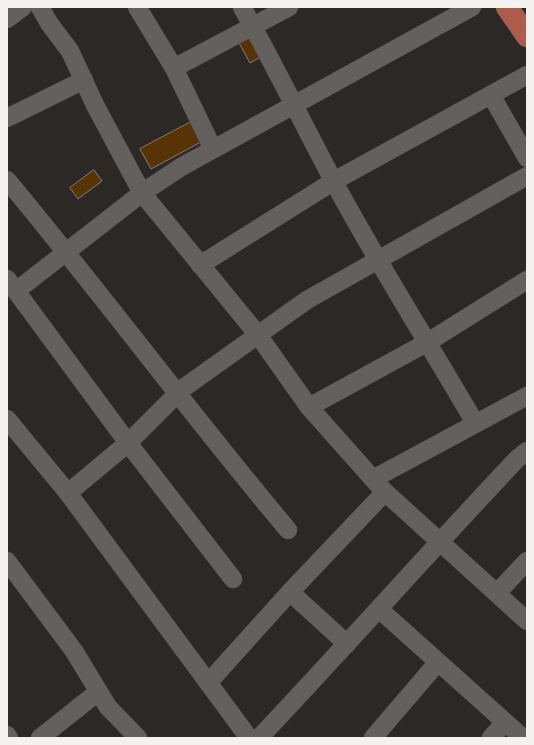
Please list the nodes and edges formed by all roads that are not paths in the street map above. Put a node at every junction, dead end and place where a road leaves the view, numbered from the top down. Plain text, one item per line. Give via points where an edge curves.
1 (23, 7) edge
2 (40, 7) edge
3 (137, 7) edge
4 (242, 7) edge
5 (289, 7) edge
6 (472, 7) edge
7 (507, 7) edge
8 (7, 19) edge
9 (253, 26) junction
10 (527, 36) edge
11 (174, 68) junction
12 (527, 75) edge
13 (84, 80) junction
14 (491, 95) junction
15 (295, 103) junction
16 (7, 118) edge
17 (213, 149) junction
18 (527, 158) edge
19 (527, 176) edge
20 (7, 180) edge
21 (334, 181) junction
22 (142, 193) junction
23 (67, 251) junction
24 (378, 260) junction
25 (200, 265) junction
26 (527, 280) edge
27 (11, 285) edge
28 (258, 335) junction
29 (428, 342) junction
30 (176, 393) junction
31 (527, 396) edge
32 (309, 406) junction
33 (7, 418) edge
34 (475, 423) junction
35 (128, 443) junction
36 (527, 451) edge
37 (372, 479) junction
38 (385, 492) junction
39 (68, 493) junction
40 (288, 530) dead end
41 (439, 542) junction
42 (7, 561) edge
43 (527, 561) edge
44 (233, 579) dead end
45 (290, 592) junction
46 (497, 593) junction
47 (379, 609) junction
48 (527, 621) edge
49 (348, 644) junction
50 (438, 662) junction
51 (208, 683) junction
52 (98, 692) junction
53 (505, 722) junction
54 (7, 735) edge
55 (9, 738) edge
56 (40, 738) edge
57 (138, 738) edge
58 (249, 738) edge
59 (259, 738) edge
60 (373, 738) edge
61 (491, 738) edge
62 (523, 738) edge

1 - 8 street
2 - 13 street via 49,24 67,46
3 - 11 street
4 - 9 street
5 - 9 street
6 - 15 street
7 - 10 main road
9 - 11 street
9 - 15 street
11 - 17 street
12 - 14 street
13 - 16 street
13 - 22 street
14 - 18 street
14 - 21 street
15 - 17 street
15 - 21 street
17 - 22 street
19 - 24 street
20 - 23 street
21 - 24 street
21 - 25 street
22 - 23 street
22 - 25 street
23 - 27 street
23 - 30 street
24 - 28 street via 307,300
24 - 29 street
25 - 28 street
26 - 29 street
27 - 35 street
28 - 30 street
28 - 32 street
29 - 32 street
29 - 34 street
30 - 35 street
30 - 40 street
31 - 34 street
32 - 37 street
33 - 39 street
34 - 37 street
35 - 39 street
35 - 44 street
36 - 41 street
37 - 38 street
38 - 41 street
38 - 45 street
39 - 51 street
41 - 46 street
41 - 47 street
42 - 52 street via 74,651
43 - 46 street
45 - 49 street
45 - 51 street via 264,624
46 - 48 street
47 - 49 street
47 - 50 street
49 - 59 street
50 - 53 street
50 - 60 street
51 - 58 street
52 - 56 street
52 - 57 street via 108,707
53 - 61 street
53 - 62 street
54 - 55 street

